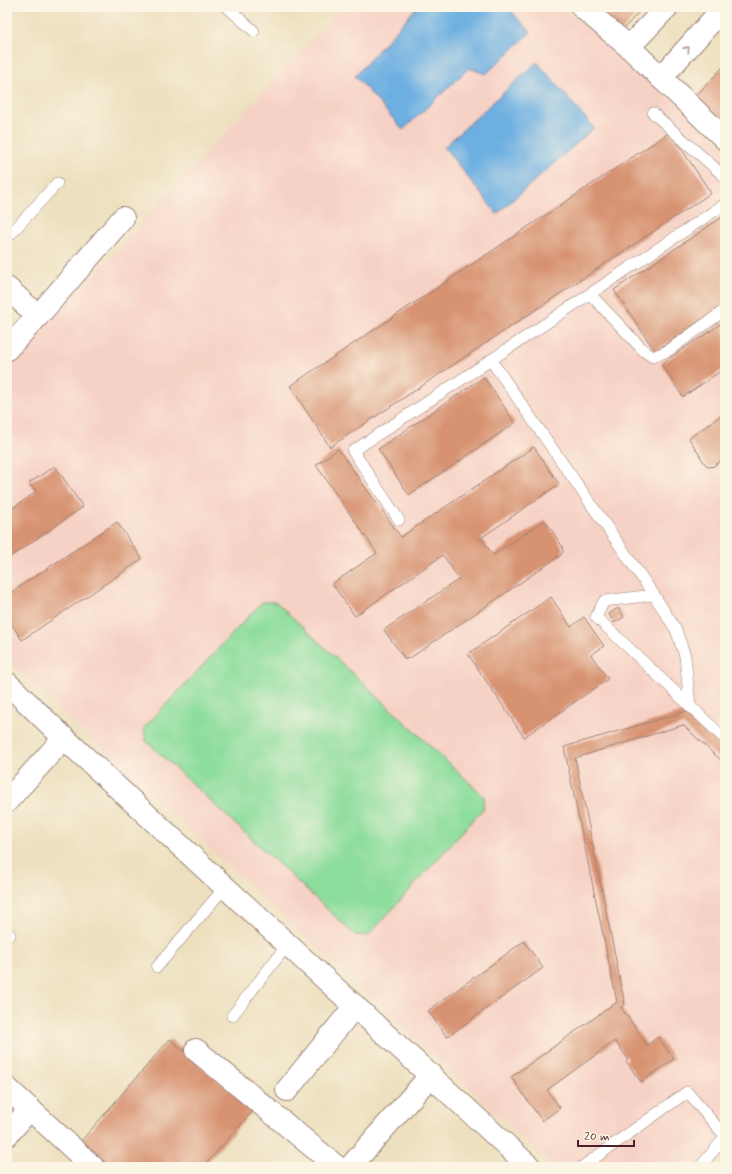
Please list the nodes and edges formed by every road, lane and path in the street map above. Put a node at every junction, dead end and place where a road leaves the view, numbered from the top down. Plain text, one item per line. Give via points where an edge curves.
1 (227, 7) edge
2 (582, 7) edge
3 (667, 7) edge
4 (724, 7) edge
5 (254, 32) dead end
6 (629, 47) junction
7 (661, 78) junction
8 (653, 113) dead end
9 (725, 140) edge
10 (725, 177) edge
11 (57, 183) dead end
12 (725, 204) edge
13 (123, 218) dead end
14 (7, 238) edge
15 (7, 288) edge
16 (590, 294) junction
17 (725, 310) edge
18 (38, 316) junction
19 (7, 349) edge
20 (491, 360) junction
21 (399, 520) dead end
22 (654, 595) junction
23 (7, 683) edge
24 (690, 707) junction
25 (64, 738) junction
26 (725, 739) edge
27 (7, 801) edge
28 (225, 888) junction
29 (288, 944) junction
30 (157, 967) dead end
31 (355, 1006) junction
32 (232, 1016) dead end
33 (196, 1050) dead end
34 (430, 1076) junction
35 (7, 1088) edge
36 (287, 1090) dead end
37 (30, 1109) junction
38 (7, 1135) edge
39 (725, 1137) edge
40 (93, 1167) edge
41 (337, 1167) edge
42 (350, 1167) edge
43 (530, 1167) edge
44 (582, 1167) edge
45 (700, 1167) edge

1 - 5 lane
2 - 6 street
3 - 6 street
7 -> 4 street
6 - 7 street
7 - 9 street
8 - 10 lane
11 - 14 lane
12 - 16 lane
13 - 18 street
15 - 18 street
16 - 17 lane via 644,351 653,357 669,350
16 - 20 lane
18 - 19 street
20 - 21 lane via 353,451
20 - 22 lane
22 - 24 lane via 676,630 685,656
22 - 24 lane via 604,601 596,617
23 - 25 street
24 - 26 lane
25 - 27 street
25 - 28 street
28 - 29 street
28 - 30 lane
29 - 31 street
29 - 32 lane
31 - 34 street
31 - 36 street
33 - 41 street
34 - 42 street
34 - 43 street
35 - 37 street
37 - 38 street
37 - 40 street
39 - 44 lane via 687,1092
39 - 45 lane

